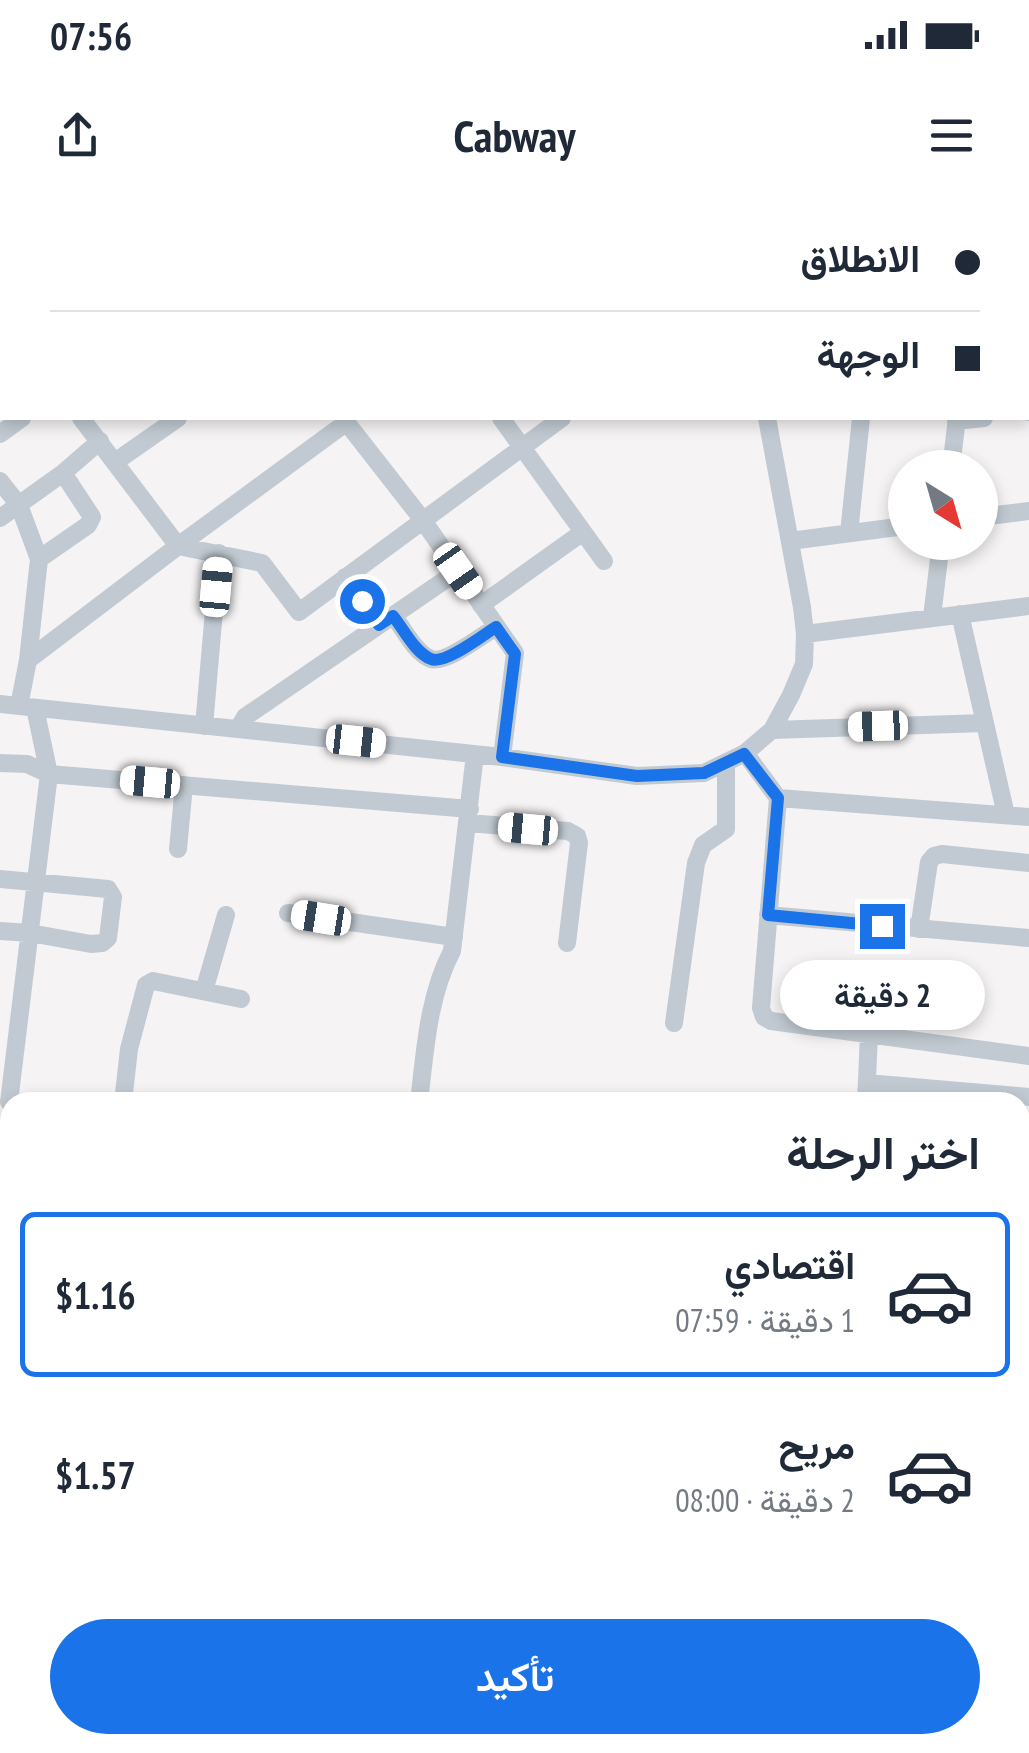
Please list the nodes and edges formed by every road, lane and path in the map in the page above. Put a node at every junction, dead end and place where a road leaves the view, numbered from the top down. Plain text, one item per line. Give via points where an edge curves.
1 (175, 420) edge
2 (345, 420) edge
3 (501, 420) edge
4 (559, 420) edge
5 (768, 420) edge
6 (862, 420) edge
7 (957, 420) edge
8 (92, 427) edge
9 (522, 448) junction
10 (953, 450) edge
11 (115, 462) junction
12 (63, 473) junction
13 (0, 481) edge
14 (19, 505) junction
15 (1029, 511) edge
16 (998, 515) edge
17 (0, 518) edge
18 (422, 519) junction
19 (888, 528) edge
20 (583, 532) junction
21 (849, 534) junction
22 (790, 542) junction
23 (178, 546) junction
24 (218, 552) junction
25 (39, 558) junction
26 (604, 560) dead end
27 (939, 560) edge
28 (458, 571) junction
29 (344, 577) junction
30 (481, 605) junction
31 (1029, 606) edge
32 (960, 614) junction
33 (932, 618) junction
34 (386, 620) junction
35 (496, 627) junction
36 (805, 634) junction
37 (28, 660) junction
38 (18, 706) edge
39 (985, 723) junction
40 (204, 726) junction
41 (238, 729) junction
42 (772, 730) junction
43 (475, 754) junction
44 (744, 754) junction
45 (502, 757) junction
46 (0, 762) edge
47 (726, 762) junction
48 (49, 774) junction
49 (184, 785) junction
50 (778, 798) junction
51 (1006, 815) junction
52 (469, 816) junction
53 (1029, 817) edge
54 (178, 850) dead end
55 (1029, 862) edge
56 (0, 879) edge
57 (36, 882) junction
58 (288, 913) dead end
59 (226, 915) dead end
60 (768, 915) junction
61 (919, 929) junction
62 (0, 930) edge
63 (30, 933) junction
64 (454, 938) junction
65 (1029, 938) edge
66 (568, 943) dead end
67 (204, 991) junction
68 (241, 998) dead end
69 (674, 1023) dead end
70 (869, 1034) junction
71 (1029, 1056) edge
72 (10, 1092) edge
73 (123, 1092) edge
74 (420, 1092) edge
75 (866, 1092) edge

1 - 11 street
2 - 18 street
2 - 23 street
3 - 9 street
4 - 9 street
5 - 22 street
6 - 21 street
7 - 10 street
8 - 11 street
8 - 12 street
9 - 18 street
9 - 20 street
11 - 23 street
12 - 14 street
12 - 25 street via 92,517
13 - 14 street
14 - 17 street
14 - 25 street
15 - 16 street
18 - 28 street
18 - 29 street
19 - 21 street
20 - 26 street
20 - 30 street
21 - 22 street
22 - 36 street
23 - 24 street
23 - 37 street
24 - 29 street via 262,563 299,612
24 - 40 street
25 - 37 street
27 - 33 street
28 - 30 street
28 - 34 street
29 - 34 street
30 - 35 street
31 - 32 street
32 - 33 street
32 - 39 street
33 - 36 street
34 - 35 street via 429,659 439,660
34 - 41 street
35 - 45 street via 515,654
36 - 42 street via 804,664
37 - 38 street
38 - 40 street
38 - 48 street
39 - 42 street
39 - 51 street
40 - 41 street
41 - 43 street
42 - 44 street
43 - 45 street
43 - 52 street
44 - 47 street
44 - 50 street
45 - 47 street via 637,776 704,773
46 - 48 street
47 - 69 street via 726,829 703,846 696,863
48 - 49 street
48 - 57 street
49 - 52 street
49 - 54 street
50 - 51 street
50 - 60 street
51 - 53 street
52 - 64 street
52 - 66 street via 576,836
55 - 61 street via 934,856
56 - 57 street
57 - 63 street
57 - 63 street via 108,889 113,896 102,942
58 - 64 street
59 - 67 street
60 - 61 street
60 - 70 street via 764,1016
61 - 65 street
62 - 63 street
63 - 72 street
64 - 74 street via 434,1000
67 - 68 street
67 - 73 street via 154,980 146,985
70 - 71 street
70 - 75 street

